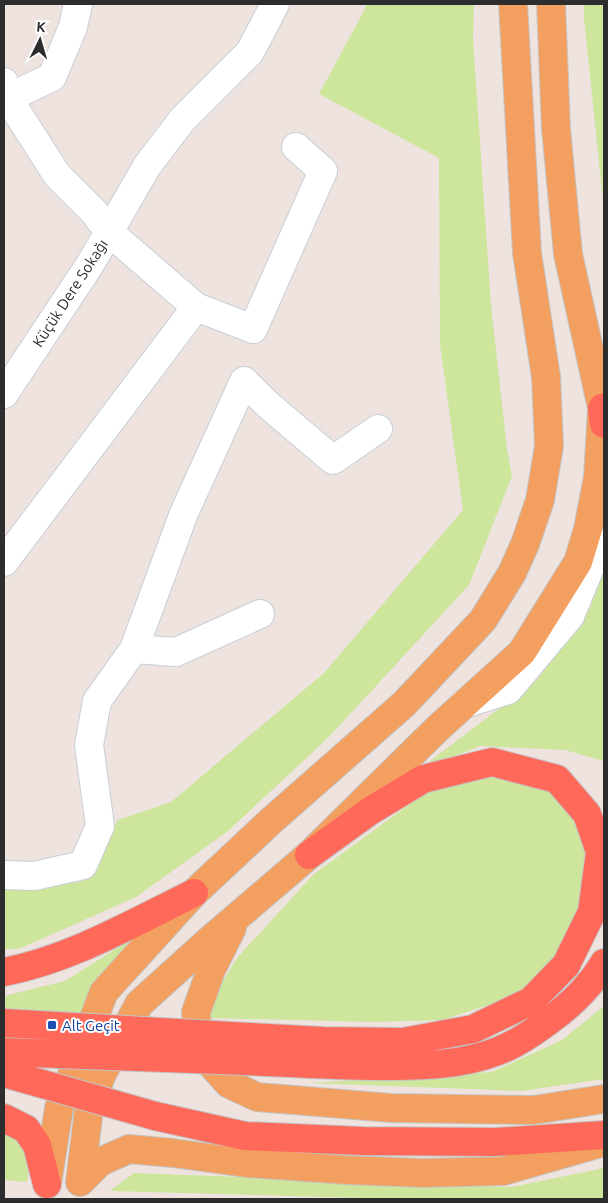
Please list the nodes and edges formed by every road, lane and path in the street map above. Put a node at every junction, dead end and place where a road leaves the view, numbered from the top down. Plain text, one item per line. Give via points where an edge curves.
1 (78, 4) edge
2 (275, 4) edge
3 (513, 4) edge
4 (551, 4) edge
5 (5, 92) edge
6 (296, 147) dead end
7 (109, 232) junction
8 (196, 307) junction
9 (4, 394) edge
10 (603, 416) edge
11 (378, 429) dead end
12 (4, 562) edge
13 (260, 614) dead end
14 (134, 649) junction
15 (309, 855) junction
16 (4, 875) edge
17 (194, 893) junction
18 (237, 916) junction
19 (604, 963) edge
20 (4, 972) edge
21 (4, 1023) edge
22 (248, 1049) junction
23 (4, 1052) edge
24 (4, 1073) edge
25 (604, 1099) edge
26 (4, 1118) edge
27 (604, 1135) edge
28 (604, 1142) edge
29 (47, 1184) joint

1 - 5 street via 73,27 52,77
2 - 7 street via 250,52 182,120 147,166
3 - 17 main road via 527,253 546,377 549,446 540,500 525,544 512,573 483,620 404,704
4 - 10 main road via 556,129 568,254
5 - 7 street, Küçük Dere Sokağı via 57,175
6 - 8 street via 323,171 253,329
7 - 8 street
7 - 9 street, Küçük Dere Sokağı
8 - 12 street
10 - 15 main road via 598,477 578,562 522,652 438,728
11 - 14 street via 333,460 244,381 184,513
13 - 14 street via 176,652
14 - 16 street via 97,701 89,745 100,826 83,865 34,876
15 - 18 main road
15 - 22 highway via 370,811 423,779 492,762 556,779 587,814 600,852 592,912 566,965 531,1001 473,1029 403,1042 324,1041
17 - 20 highway via 74,951 30,967
17 - 29 main road via 104,992 59,1108
18 - 25 main road via 211,970 196,1012 198,1043 229,1084 257,1097 391,1108 534,1110
18 - 28 main road via 139,1004 101,1076 89,1109 80,1182 100,1162 129,1149 246,1163 431,1173 503,1171
19 - 22 highway via 574,1002 533,1033 499,1051 459,1062 419,1066 350,1066
21 - 22 highway, bridge
22 - 23 highway, bridge
24 - 27 highway, bridge via 155,1116 246,1136 495,1142
26 - 29 highway via 26,1129 37,1145

